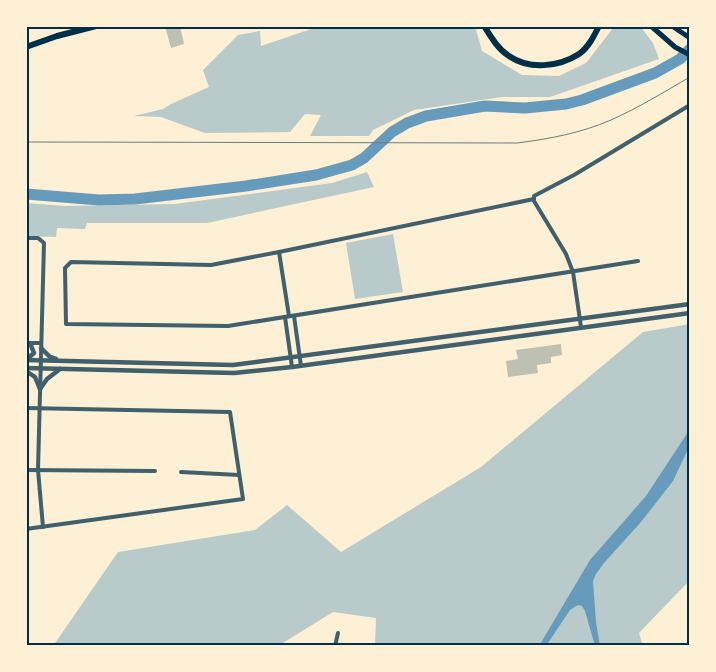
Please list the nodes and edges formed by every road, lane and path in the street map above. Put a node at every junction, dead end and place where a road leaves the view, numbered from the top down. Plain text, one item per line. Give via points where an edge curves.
1 (96, 26) edge
2 (484, 26) edge
3 (599, 26) edge
4 (651, 26) edge
5 (672, 26) edge
6 (690, 38) edge
7 (26, 47) edge
8 (690, 55) edge
9 (690, 105) edge
10 (534, 200) junction
11 (26, 238) edge
12 (279, 252) junction
13 (638, 261) dead end
14 (573, 272) junction
15 (690, 304) edge
16 (690, 313) edge
17 (290, 316) junction
18 (580, 318) junction
19 (581, 327) junction
20 (28, 343) edge
21 (41, 346) junction
22 (300, 356) junction
23 (290, 357) junction
24 (26, 360) edge
25 (41, 360) junction
26 (59, 360) junction
27 (301, 366) junction
28 (292, 367) junction
29 (41, 369) junction
30 (61, 369) junction
31 (26, 370) edge
32 (40, 389) junction
33 (26, 408) edge
34 (40, 408) junction
35 (26, 470) edge
36 (38, 470) junction
37 (154, 471) dead end
38 (181, 472) dead end
39 (239, 475) junction
40 (43, 527) junction
41 (26, 529) edge
42 (338, 633) dead end
43 (335, 646) edge

1 - 7 highway
2 - 3 highway via 496,46 510,57 533,65 556,65 579,54
4 - 8 main road via 675,47
5 - 6 main road
9 - 10 street via 536,195
10 - 12 street
10 - 14 street
11 - 21 street via 38,238 44,243
12 - 17 street
12 - 17 street via 211,265 71,262 65,268 66,324 228,326
13 - 14 street
14 - 17 street
14 - 18 street
15 - 18 street
16 - 19 street
17 - 22 street
17 - 23 street
18 - 19 street
18 - 22 street
19 - 27 street
20 - 21 street
20 - 24 street via 34,352
21 - 25 street
21 - 26 street via 52,358
22 - 23 street
22 - 27 street
23 - 26 street via 233,365
23 - 28 street
24 - 25 street
25 - 26 street
25 - 29 street
27 - 28 street
28 - 30 street via 234,373
29 - 30 street
29 - 31 street
29 - 32 street
30 - 32 street
31 - 32 street via 35,377
32 - 34 street
33 - 34 street
34 - 36 street
34 - 39 street via 230,412
35 - 36 street
36 - 37 street
36 - 40 street
38 - 39 street
39 - 40 street via 243,499
40 - 41 street
42 - 43 street

